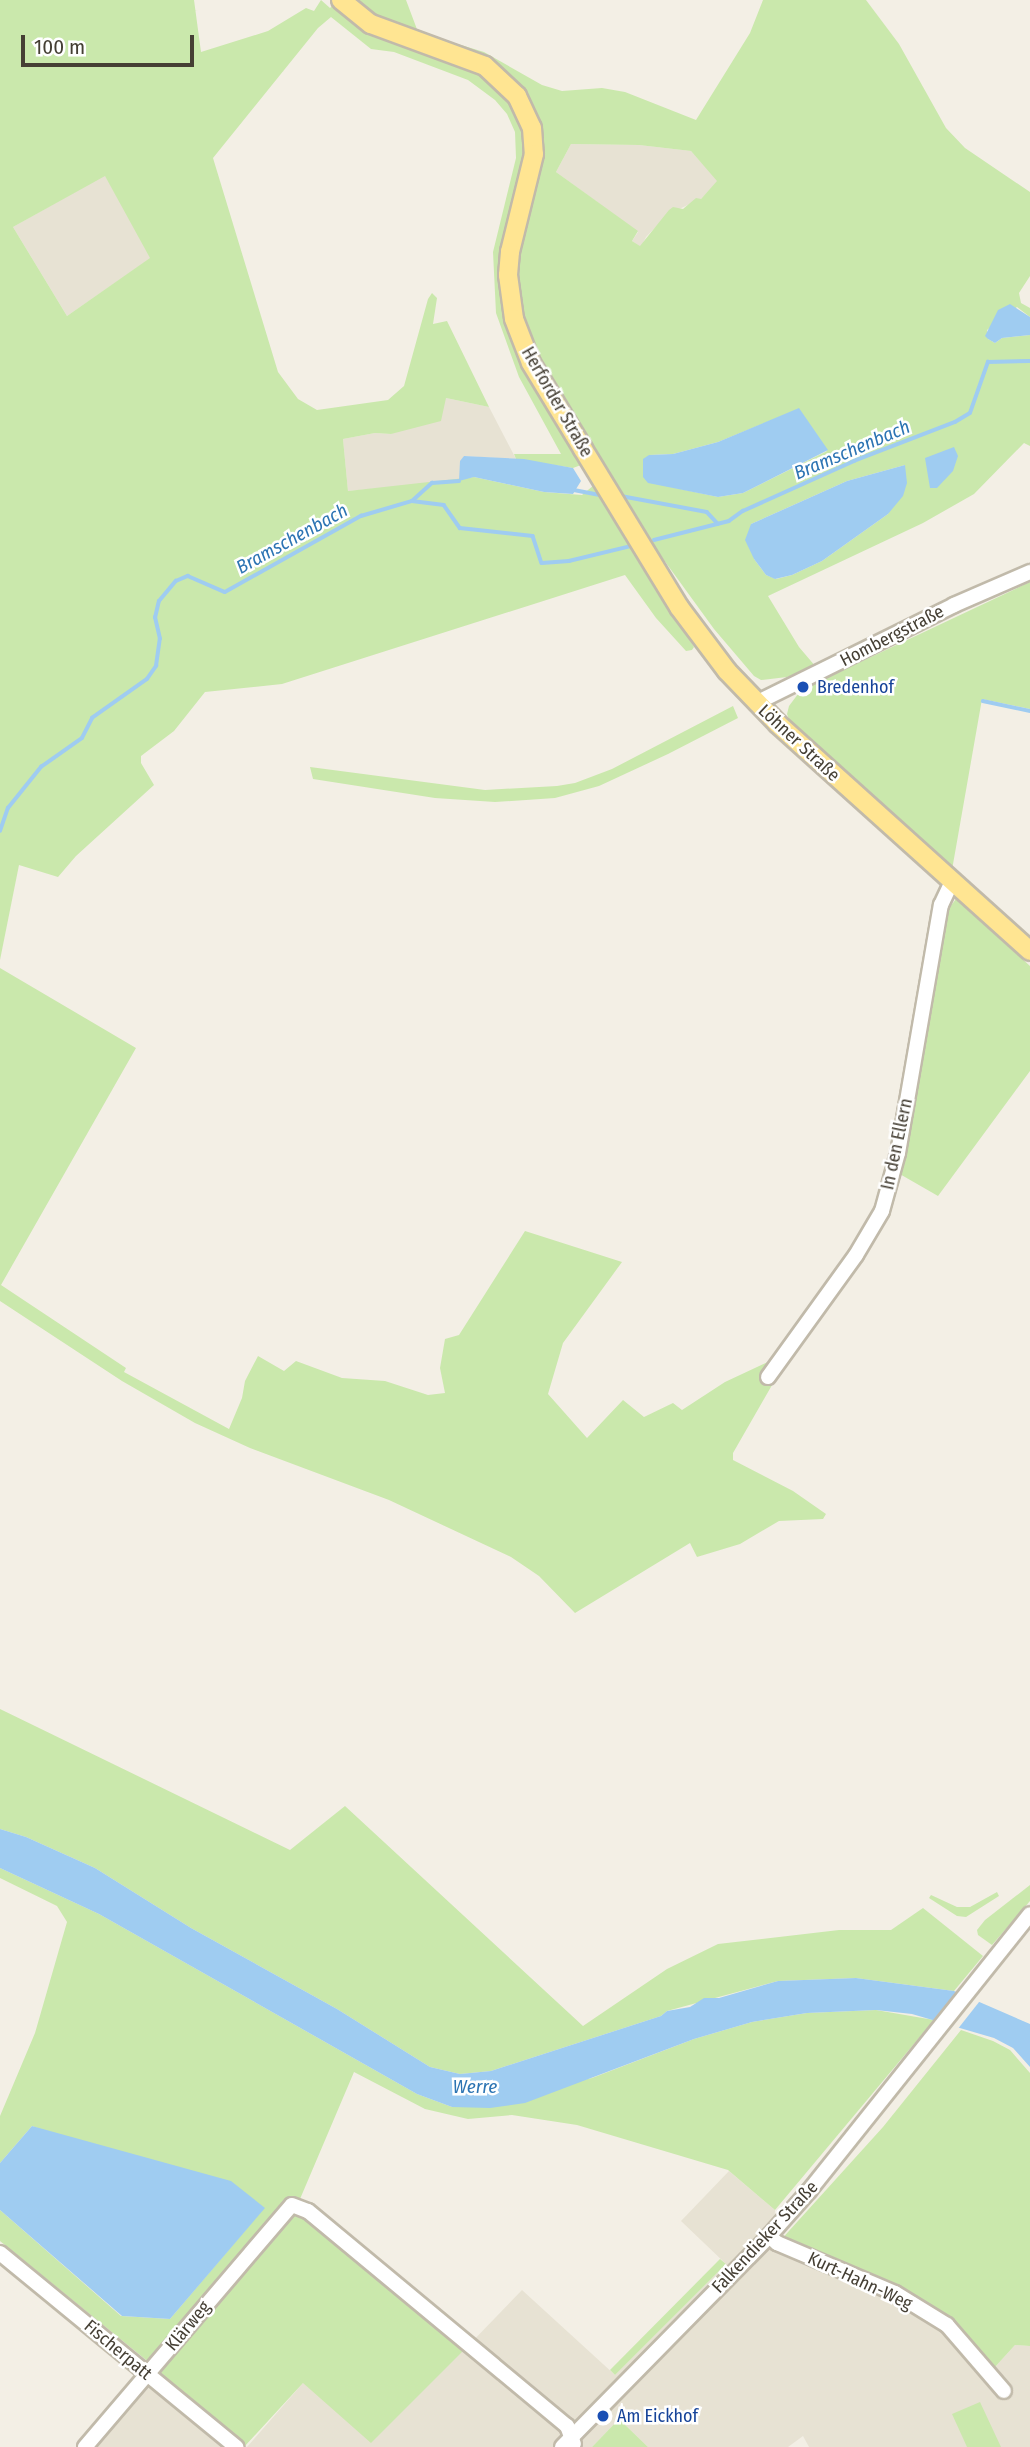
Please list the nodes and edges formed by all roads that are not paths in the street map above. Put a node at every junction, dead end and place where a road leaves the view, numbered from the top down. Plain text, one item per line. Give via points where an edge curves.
1 (341, 0) edge
2 (612, 496) joint
3 (1030, 572) edge
4 (756, 703) junction
5 (952, 881) junction
6 (1030, 951) edge
7 (768, 1377) dead end
8 (1030, 1914) edge
9 (769, 2236) junction
10 (0, 2253) edge
11 (148, 2374) junction
12 (1004, 2391) dead end
13 (569, 2444) edge
14 (85, 2447) edge
15 (236, 2447) edge

1 - 2 main road, Herforder Straße via 371,24 485,66 510,86 524,106 534,155 510,252 514,319 531,362
2 - 4 main road, Löhner Straße via 691,625
3 - 4 street, Hombergstraße
4 - 5 main road, Löhner Straße
5 - 6 main road, Löhner Straße
5 - 7 street, In den Ellern via 941,905 898,1153 882,1211
8 - 9 street, Falkendieker Straße
9 - 12 street, Kurt-Hahn-Weg via 895,2293 947,2325
9 - 13 street, Falkendieker Straße
10 - 11 street, Fischerpatt
11 - 13 street, Klärweg via 292,2205 308,2211 567,2426
11 - 14 street, Klärweg
11 - 15 street, Fischerpatt

